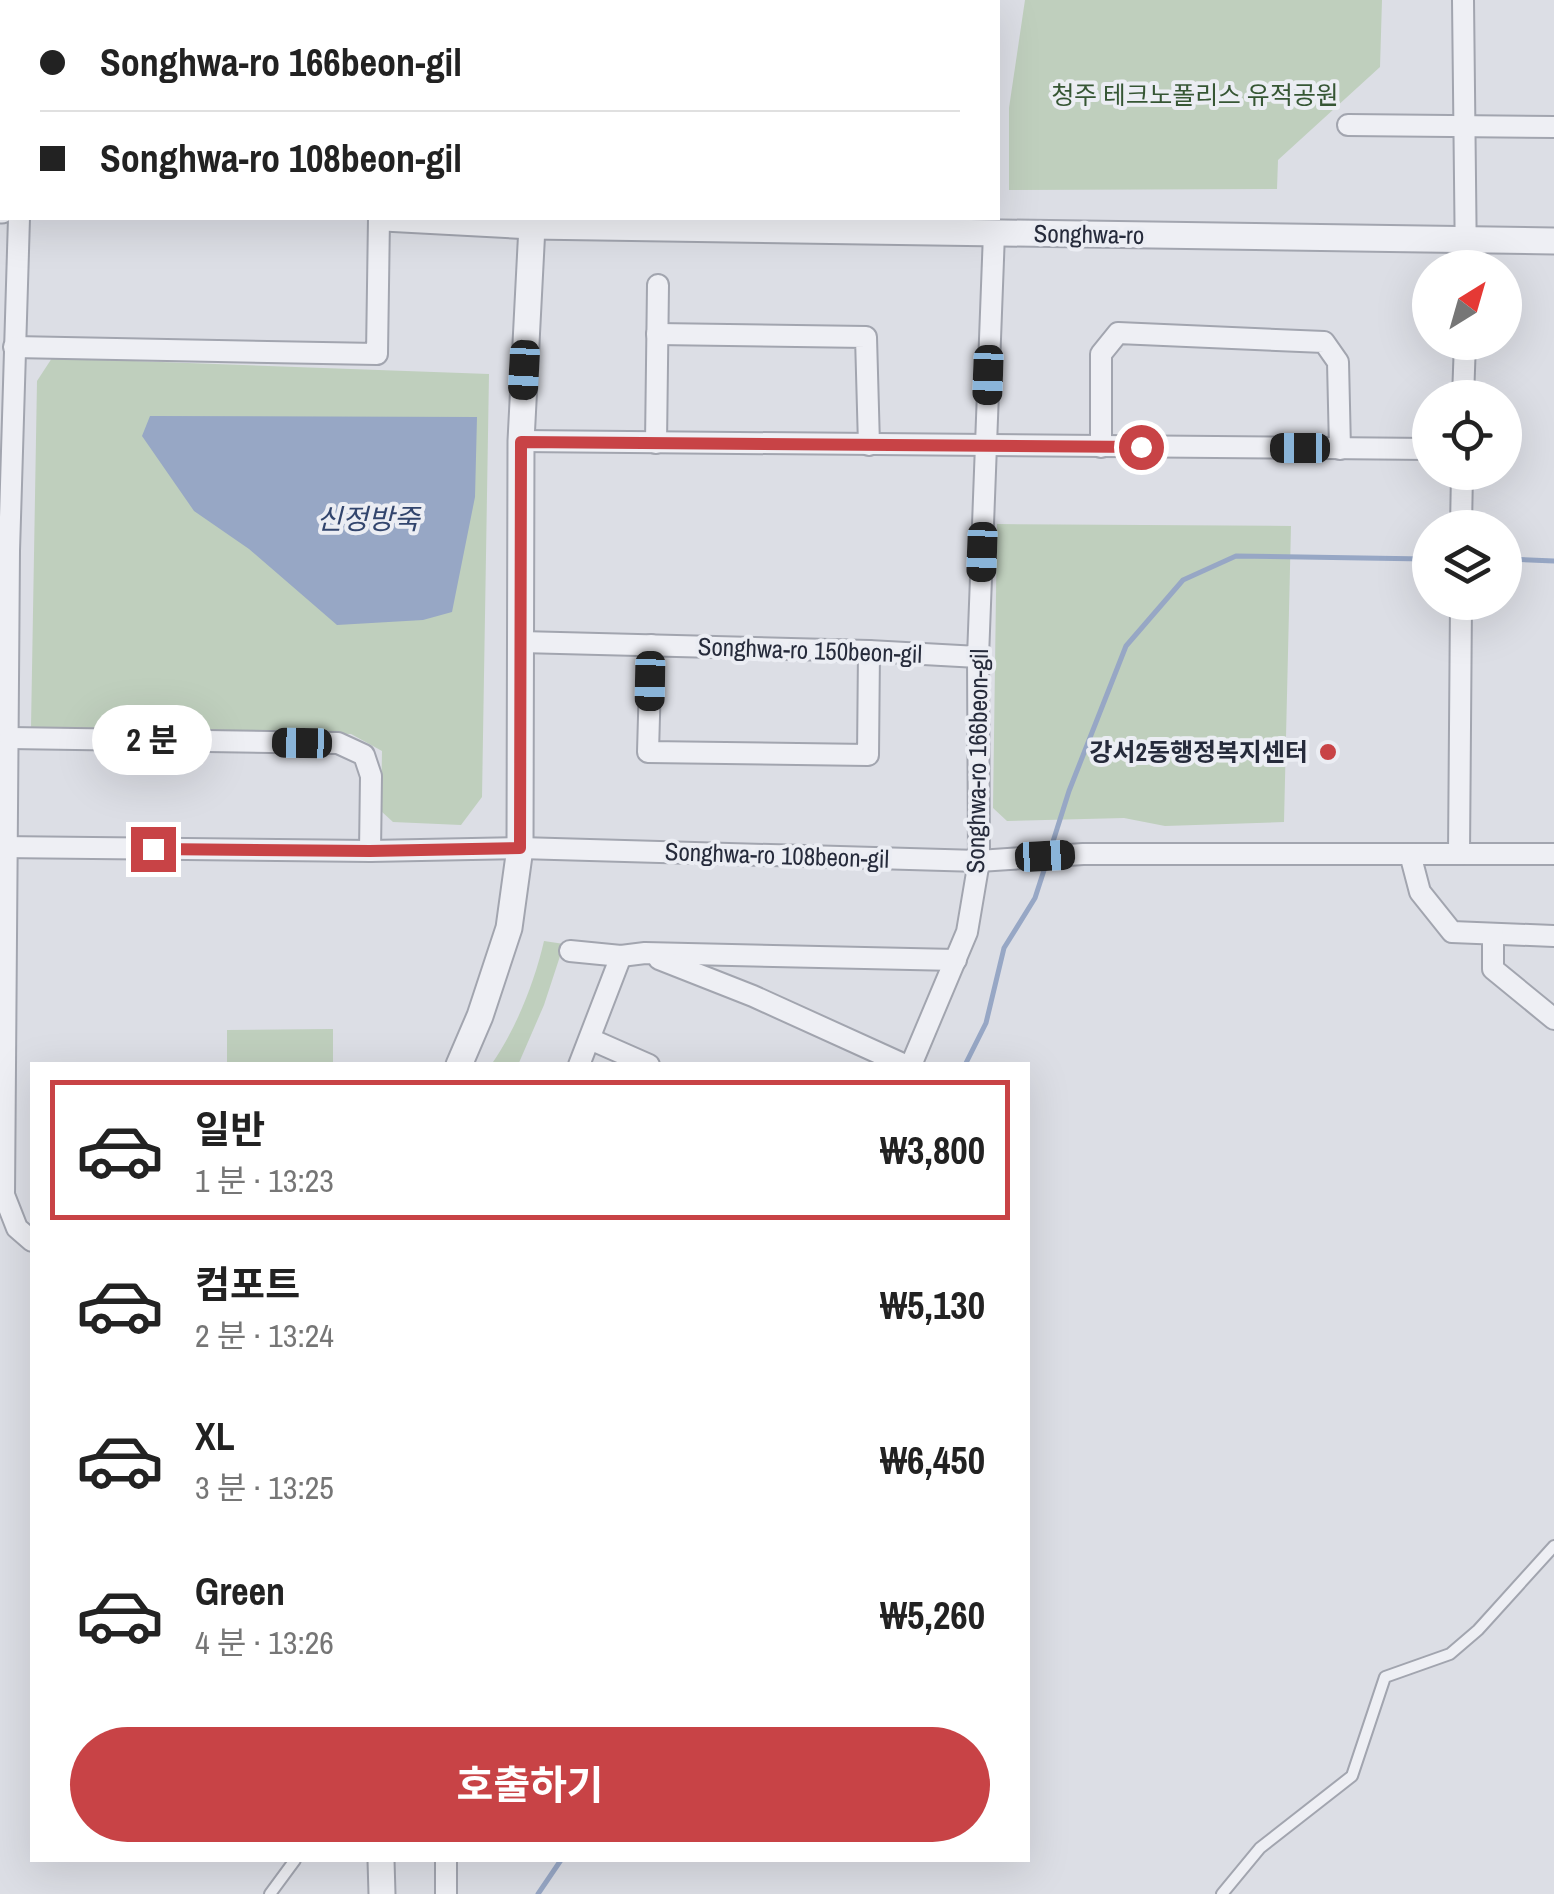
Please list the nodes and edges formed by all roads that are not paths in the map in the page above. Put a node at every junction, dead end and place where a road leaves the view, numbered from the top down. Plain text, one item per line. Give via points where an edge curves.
1 (1464, 0) edge
2 (1348, 125) dead end
3 (1463, 125) junction
4 (1554, 127) edge
5 (19, 220) edge
6 (382, 220) edge
7 (457, 220) edge
8 (532, 222) edge
9 (994, 233) junction
10 (1467, 240) junction
11 (1554, 241) edge
12 (1467, 250) edge
13 (658, 285) dead end
14 (657, 334) junction
15 (14, 346) junction
16 (521, 442) junction
17 (656, 443) junction
18 (869, 445) junction
19 (986, 446) junction
20 (1101, 447) junction
21 (1340, 448) junction
22 (1412, 450) edge
23 (5, 551) edge
24 (1461, 620) edge
25 (522, 642) junction
26 (651, 645) junction
27 (869, 650) junction
28 (978, 658) junction
29 (10, 738) junction
30 (4, 847) edge
31 (520, 848) junction
32 (370, 851) junction
33 (1410, 854) junction
34 (1459, 854) junction
35 (1554, 854) edge
36 (979, 861) junction
37 (1493, 934) junction
38 (1554, 936) edge
39 (570, 952) dead end
40 (645, 953) junction
41 (621, 956) junction
42 (748, 958) junction
43 (956, 960) junction
44 (753, 996) junction
45 (1554, 1019) edge
46 (590, 1039) junction
47 (460, 1062) edge
48 (580, 1062) edge
49 (643, 1062) edge
50 (901, 1062) edge
51 (909, 1062) edge
52 (30, 1239) edge
53 (1554, 1546) edge
54 (294, 1862) edge
55 (381, 1862) edge
56 (446, 1862) edge
57 (270, 1894) edge
58 (382, 1894) edge
59 (446, 1894) edge
60 (1222, 1894) edge

1 - 3 street
2 - 3 street
3 - 4 street
3 - 10 street
5 - 15 street
6 - 15 street via 377,354
7 - 8 street, Songhwa-ro
8 - 9 street, Songhwa-ro
8 - 16 street
9 - 10 street, Songhwa-ro
9 - 19 street, Songhwa-ro 166beon-gil
10 - 11 street, Songhwa-ro
10 - 12 street
13 - 14 street
14 - 17 street
14 - 18 street via 866,337
15 - 23 street
16 - 17 street
16 - 25 street
17 - 18 street
18 - 19 street
19 - 20 street
19 - 28 street, Songhwa-ro 166beon-gil
20 - 21 street
20 - 21 street via 1101,354 1118,333 1324,342 1338,362
21 - 22 street
23 - 29 street
24 - 34 street
25 - 26 street, Songhwa-ro 150beon-gil
25 - 31 street
26 - 27 street, Songhwa-ro 150beon-gil
26 - 27 street via 648,752 868,755
27 - 28 street, Songhwa-ro 150beon-gil
28 - 36 street, Songhwa-ro 166beon-gil
29 - 30 street
29 - 32 street via 338,744 364,755 371,776
30 - 32 street, Songhwa-ro 108beon-gil
30 - 52 street via 4,1195 17,1228
31 - 32 street, Songhwa-ro 108beon-gil
31 - 36 street, Songhwa-ro 108beon-gil
31 - 47 street via 509,928
33 - 34 street, Songhwa-ro 108beon-gil
33 - 36 street, Songhwa-ro 108beon-gil via 1083,854
33 - 37 street via 1420,892 1452,932
34 - 35 street, Songhwa-ro 108beon-gil
36 - 43 street, Songhwa-ro 166beon-gil
37 - 38 street
37 - 45 street via 1493,969
39 - 41 street
40 - 41 street
40 - 42 street
40 - 44 street, Songhwa-ro 166beon-gil
41 - 46 street
42 - 43 street
42 - 44 street via 738,977
43 - 51 street, Songhwa-ro 166beon-gil
44 - 50 street, Songhwa-ro 166beon-gil
46 - 48 street
46 - 49 street
53 - 60 lane via 1450,1654 1385,1677 1352,1776 1260,1848
54 - 57 lane
55 - 58 street
56 - 59 street

